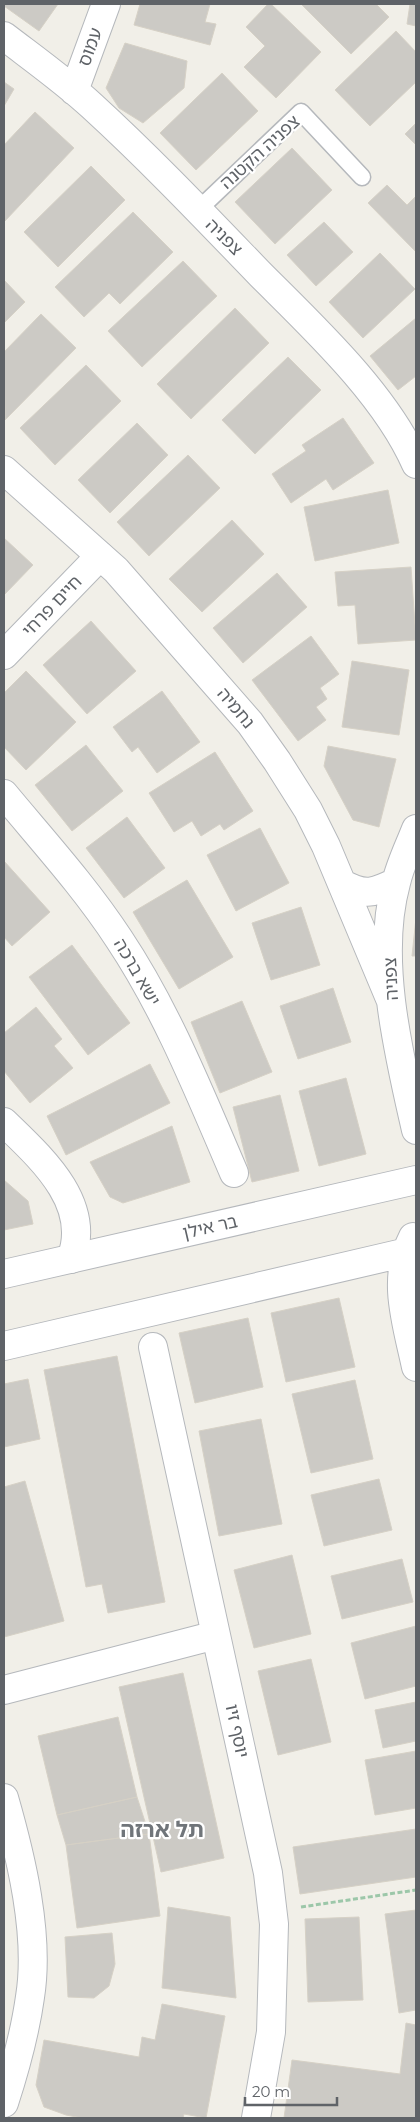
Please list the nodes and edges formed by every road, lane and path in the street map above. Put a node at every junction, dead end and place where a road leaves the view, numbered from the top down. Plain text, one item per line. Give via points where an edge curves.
1 (106, 4) edge
2 (4, 36) edge
3 (74, 91) junction
4 (362, 177) dead end
5 (198, 210) junction
6 (416, 464) edge
7 (4, 470) edge
8 (100, 556) junction
9 (4, 655) edge
10 (4, 794) edge
11 (416, 829) edge
12 (396, 882) junction
13 (343, 884) junction
14 (391, 1001) junction
15 (4, 1122) edge
16 (416, 1130) edge
17 (234, 1173) dead end
18 (416, 1180) edge
19 (413, 1245) edge
20 (71, 1259) junction
21 (4, 1274) edge
22 (4, 1346) edge
23 (153, 1347) dead end
24 (416, 1367) edge
25 (216, 1635) junction
26 (4, 1690) edge
27 (4, 1798) edge
28 (416, 1890) edge
29 (272, 1912) junction
30 (4, 2103) edge
31 (256, 2118) edge

1 - 3 street, עמוס
2 - 3 street, צפניה
3 - 5 street, צפניה via 130,141
4 - 5 lane, צפניה הקטנה via 301,112
5 - 6 street, צפניה via 355,373 392,422
7 - 8 street, נחמיה
8 - 9 street, חיים פרחי
8 - 13 street, נחמיה via 116,570 250,723 308,810
10 - 17 street, ישא ברכה via 79,884 120,940 186,1065
11 - 12 street, צפניה
12 - 13 street via 370,892 357,891
12 - 14 street, צפניה via 389,940
13 - 14 street, נחמיה
14 - 16 street, צפניה
15 - 20 street via 41,1160 66,1194 77,1227
18 - 20 street, בר אילן
19 - 22 street
19 - 24 street via 402,1296
20 - 21 street, בר אילן
23 - 25 street, יוסף זיו
25 - 26 street
25 - 29 street, יוסף זיו via 268,1873
27 - 30 street via 28,1908 32,1959 31,1996
28 - 29 path
29 - 31 street, יוסף זיו via 271,2032

